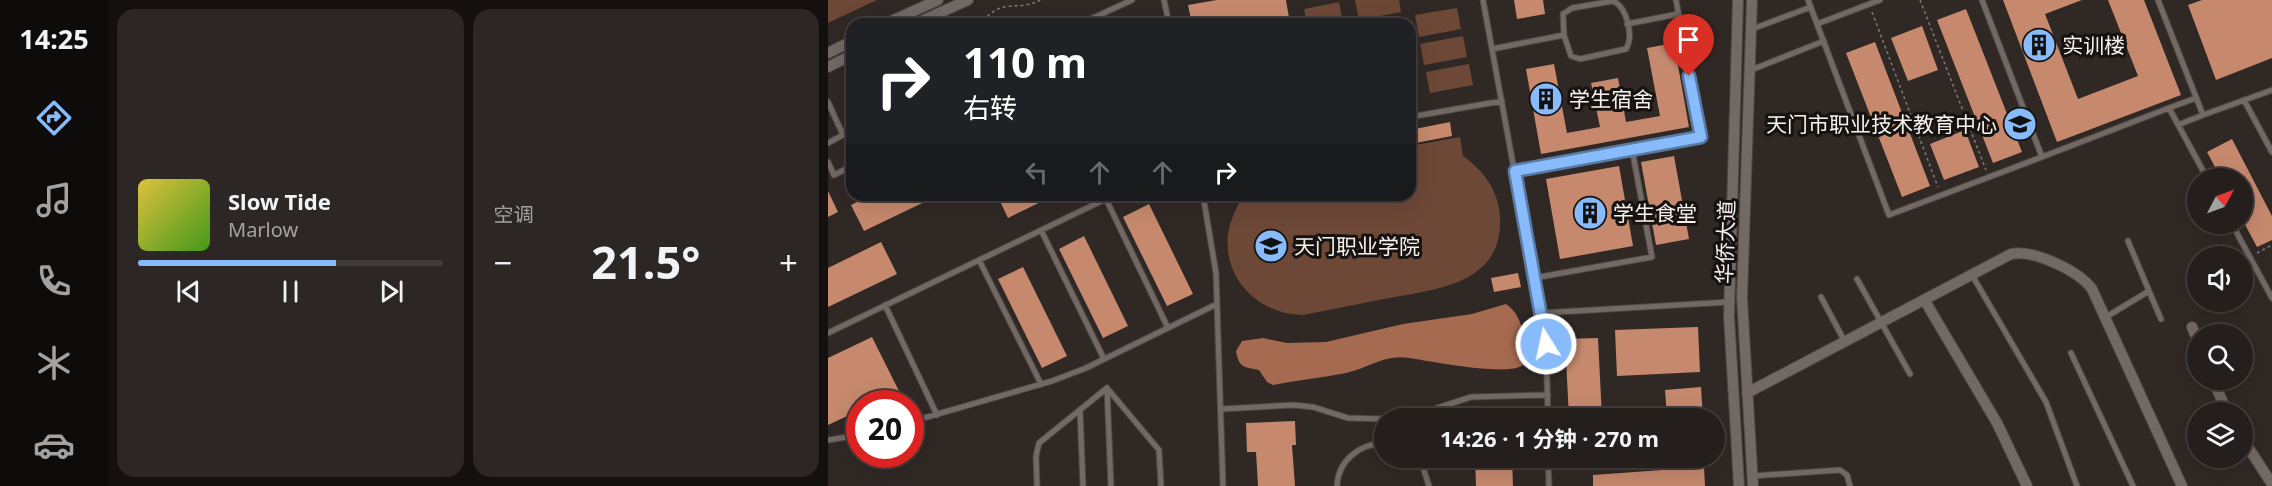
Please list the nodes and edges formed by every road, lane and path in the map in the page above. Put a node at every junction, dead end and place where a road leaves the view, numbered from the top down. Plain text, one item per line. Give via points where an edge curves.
1 (938, 0) edge
2 (968, 0) edge
3 (1040, 0) edge
4 (1132, 0) edge
5 (1164, 0) edge
6 (1483, 0) edge
7 (1676, 0) edge
8 (1737, 0) edge
9 (1752, 0) edge
10 (1808, 0) edge
11 (1880, 0) edge
12 (1920, 0) edge
13 (1982, 0) edge
14 (2158, 0) edge
15 (1869, 4) junction
16 (1811, 7) junction
17 (1678, 14) junction
18 (898, 18) edge
19 (928, 18) edge
20 (985, 18) edge
21 (1093, 18) edge
22 (1168, 18) edge
23 (1627, 24) junction
24 (1817, 24) junction
25 (1752, 29) junction
26 (1564, 35) junction
27 (1824, 41) junction
28 (846, 44) edge
29 (1492, 48) junction
30 (828, 53) edge
31 (846, 58) edge
32 (828, 67) edge
33 (1751, 70) junction
34 (2272, 90) edge
35 (2196, 98) junction
36 (1502, 100) junction
37 (2244, 100) junction
38 (828, 102) edge
39 (2169, 108) junction
40 (2203, 115) junction
41 (1416, 116) edge
42 (2178, 125) junction
43 (828, 143) edge
44 (1632, 149) junction
45 (2272, 152) edge
46 (2042, 157) junction
47 (828, 162) edge
48 (2202, 168) edge
49 (846, 169) edge
50 (1515, 171) junction
51 (1989, 178) junction
52 (1941, 196) junction
53 (1102, 201) edge
54 (1107, 201) edge
55 (1204, 201) edge
56 (1041, 230) junction
57 (2128, 241) dead end
58 (2272, 245) edge
59 (2253, 255) edge
60 (979, 260) junction
61 (2253, 263) edge
62 (1972, 275) junction
63 (1534, 278) junction
64 (1857, 279) dead end
65 (2149, 291) junction
66 (1821, 297) dead end
67 (2272, 298) edge
68 (1925, 301) junction
69 (1729, 302) junction
70 (1217, 304) junction
71 (885, 305) junction
72 (1541, 313) junction
73 (2106, 317) junction
74 (2161, 318) dead end
75 (1882, 324) junction
76 (1168, 328) junction
77 (828, 333) edge
78 (1845, 342) junction
79 (2071, 353) dead end
80 (1104, 359) junction
81 (1910, 374) dead end
82 (1041, 384) junction
83 (1107, 387) junction
84 (1747, 393) junction
85 (1548, 395) junction
86 (1437, 408) edge
87 (1548, 408) edge
88 (1221, 409) junction
89 (1080, 410) junction
90 (938, 415) junction
91 (924, 418) edge
92 (1374, 419) edge
93 (846, 437) edge
94 (828, 440) edge
95 (1374, 444) edge
96 (2253, 455) edge
97 (1422, 468) edge
98 (1548, 468) edge
99 (1753, 481) edge
100 (2272, 484) edge
101 (1037, 486) edge
102 (1083, 486) edge
103 (1111, 486) edge
104 (1161, 486) edge
105 (1223, 486) edge
106 (1337, 486) edge
107 (1429, 486) edge
108 (1549, 486) edge
109 (1739, 486) edge
110 (1850, 486) edge
111 (2026, 486) edge
112 (2077, 486) edge
113 (2133, 486) edge
114 (2182, 486) edge

1 - 18 street
2 - 19 street
3 - 20 path via 1025,7 1004,7
4 - 21 lane
5 - 22 lane
6 - 29 lane
7 - 17 lane
8 - 69 street, 华侨大道
9 - 25 street, 华侨大道
10 - 16 lane
11 - 15 lane
12 - 51 path
13 - 46 lane
14 - 35 lane
15 - 24 lane
15 - 52 path
16 - 24 lane
16 - 25 lane
17 - 23 lane
17 - 44 lane via 1701,137
23 - 26 lane via 1623,7 1613,1 1572,8 1562,19
23 - 26 lane via 1626,49 1580,59 1571,56
24 - 27 lane
25 - 33 street, 华侨大道
26 - 29 lane
27 - 33 lane
27 - 52 lane via 1889,215
28 - 30 street
29 - 36 lane
31 - 32 street
33 - 84 street, 华侨大道 via 1742,298
34 - 37 lane
35 - 39 lane
35 - 40 lane
36 - 41 lane
36 - 50 lane
37 - 40 lane
37 - 45 lane
38 - 43 lane via 843,135
39 - 42 lane
39 - 46 lane
40 - 42 lane
42 - 48 lane
44 - 50 lane
44 - 63 lane via 1652,257
46 - 51 lane
47 - 49 lane via 834,175
50 - 63 lane
51 - 52 lane
53 - 56 lane
54 - 76 lane
55 - 70 lane via 1215,259
56 - 60 lane
56 - 80 lane
57 - 65 lane
58 - 59 path
60 - 71 lane
60 - 82 lane
61 - 67 lane
62 - 68 street
62 - 73 street via 2011,254 2026,254 2084,278
62 - 112 lane via 2035,379
63 - 72 lane
64 - 75 lane
65 - 73 lane
65 - 74 lane
66 - 78 lane
68 - 75 street
68 - 111 street via 1997,423
69 - 72 lane
69 - 109 street, 华侨大道
70 - 76 lane
70 - 88 lane
71 - 77 lane
71 - 90 lane
72 - 85 lane
73 - 114 street
75 - 78 street
75 - 81 lane
76 - 80 lane
78 - 84 street
79 - 113 lane
80 - 82 lane
82 - 90 lane
83 - 89 lane
83 - 103 lane
83 - 104 lane via 1158,450
84 - 99 street, 华侨大道
85 - 86 lane via 1471,397
85 - 87 lane
88 - 92 lane via 1293,405 1348,418
88 - 105 lane
89 - 101 lane via 1039,443
89 - 102 lane
90 - 91 lane
93 - 94 lane
95 - 106 lane via 1354,452 1343,464
96 - 100 street
97 - 107 lane
98 - 108 lane
99 - 110 lane via 1840,470 1847,475

